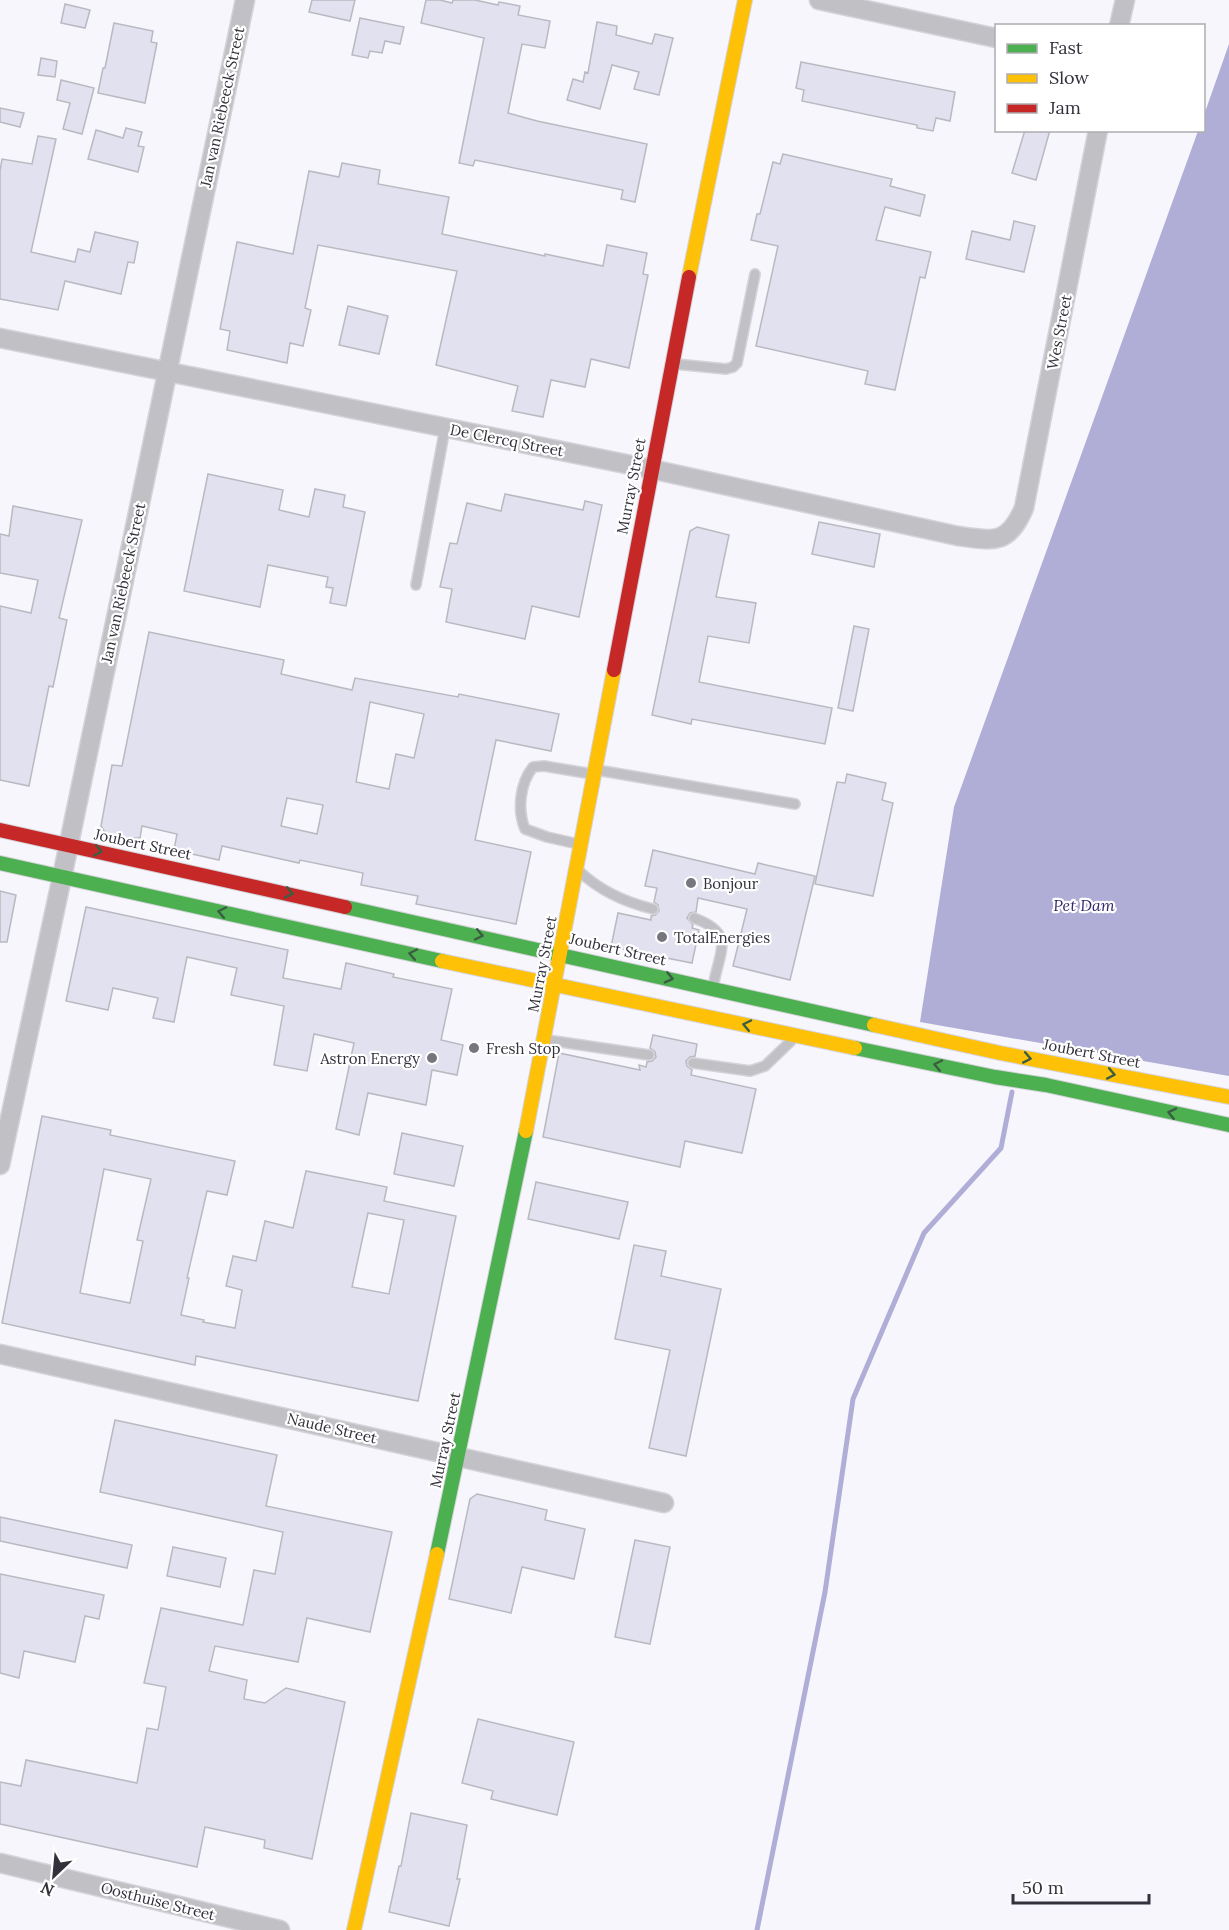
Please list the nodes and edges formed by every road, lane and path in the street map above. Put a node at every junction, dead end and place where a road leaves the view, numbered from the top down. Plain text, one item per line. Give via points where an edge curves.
1 (245, 0) edge
2 (745, 0) edge
3 (819, 0) edge
4 (1125, 0) edge
5 (1119, 24) edge
6 (995, 38) edge
7 (1098, 132) edge
8 (755, 274) dead end
9 (0, 338) edge
10 (672, 363) junction
11 (168, 372) junction
12 (446, 428) junction
13 (651, 469) junction
14 (1011, 531) joint
15 (416, 585) dead end
16 (594, 772) junction
17 (795, 804) dead end
18 (0, 830) edge
19 (580, 844) junction
20 (68, 845) junction
21 (0, 863) edge
22 (576, 869) junction
23 (62, 877) junction
24 (653, 909) dead end
25 (694, 918) dead end
26 (560, 953) junction
27 (553, 985) junction
28 (713, 988) junction
29 (797, 1035) junction
30 (545, 1040) junction
31 (649, 1055) dead end
32 (693, 1063) dead end
33 (1229, 1096) edge
34 (1229, 1125) edge
35 (0, 1165) edge
36 (0, 1354) edge
37 (459, 1457) junction
38 (664, 1503) dead end
39 (0, 1863) edge
40 (280, 1930) edge
41 (354, 1930) edge

1 - 11 street, Jan van Riebeeck Street
2 - 10 main road, Murray Street
3 - 6 street
4 - 5 street
7 - 14 street, Wes Street via 1024,507
8 - 10 lane via 739,357 733,367
9 - 11 street, De Clercq Street
10 - 13 main road, Murray Street
11 - 12 street, De Clercq Street
11 - 20 street, Jan van Riebeeck Street
12 - 13 street, De Clercq Street
12 - 15 lane
13 - 14 street, De Clercq Street via 958,536 992,540
13 - 16 main road, Murray Street
16 - 17 lane
16 - 19 main road, Murray Street
16 - 19 lane via 533,767 524,787 520,817 525,829
18 - 20 main road, Joubert Street
19 - 22 main road, Murray Street
20 - 23 street, Jan van Riebeeck Street
20 -> 26 main road, Joubert Street
21 - 23 main road
22 - 24 lane via 594,885 627,902
22 - 26 main road, Murray Street
27 -> 23 main road
23 - 35 street, Jan van Riebeeck Street
25 - 28 lane via 710,924 723,942
26 - 27 main road, Murray Street
26 -> 28 main road, Joubert Street
29 -> 27 main road
27 - 30 main road, Murray Street
28 -> 33 main road, Joubert Street via 1000,1053
29 - 32 lane via 765,1066 750,1071
34 -> 29 main road
30 - 31 lane
30 - 37 main road, Murray Street
36 - 37 street, Naude Street
37 - 38 street, Naude Street
37 - 41 main road, Murray Street
39 - 40 street, Oosthuise Street

